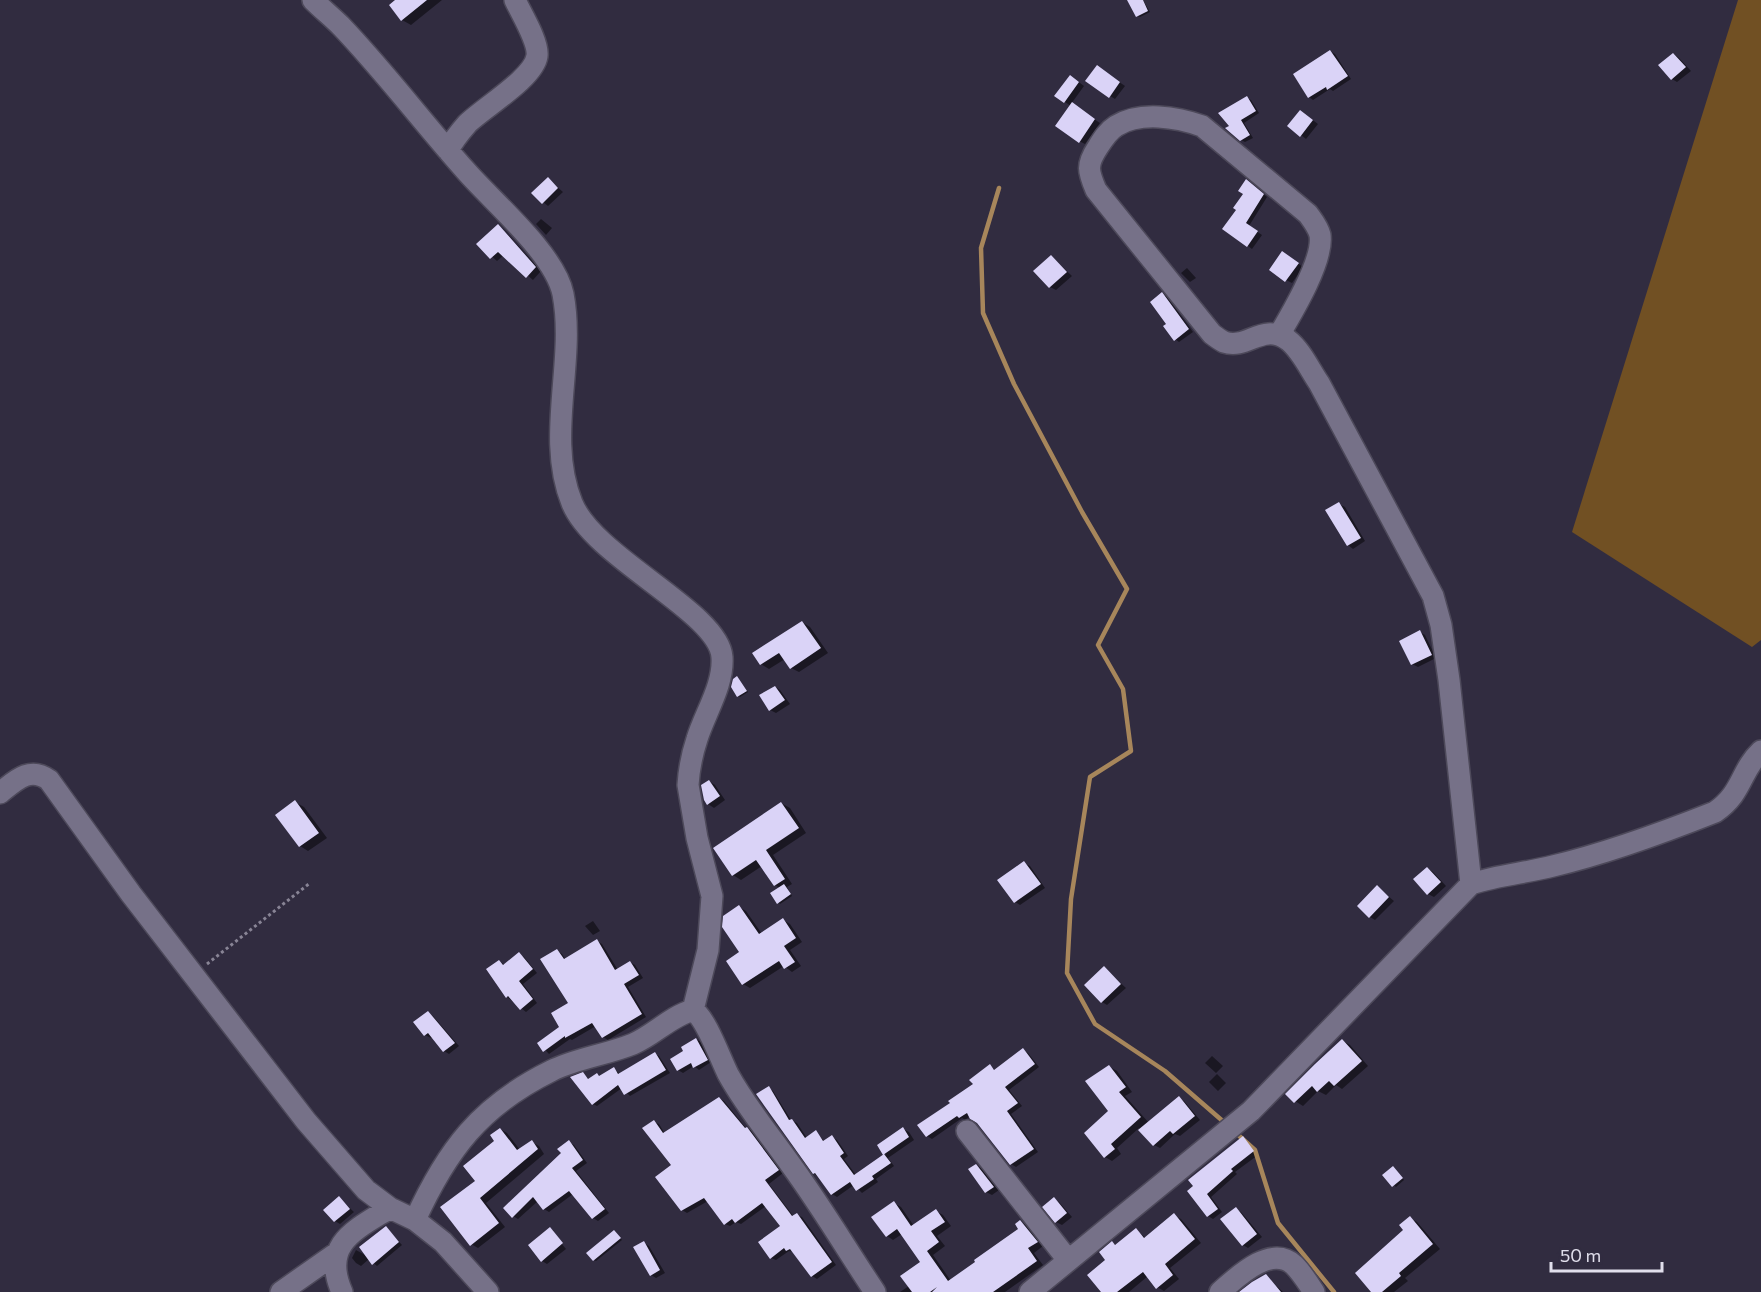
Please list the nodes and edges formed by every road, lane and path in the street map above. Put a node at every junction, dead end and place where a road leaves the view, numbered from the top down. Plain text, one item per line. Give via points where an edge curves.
1 (313, 0) edge
2 (515, 0) edge
3 (448, 150) junction
4 (1279, 335) junction
5 (1761, 751) edge
6 (0, 793) edge
7 (310, 883) dead end
8 (1471, 884) junction
9 (194, 974) junction
10 (693, 1010) junction
11 (967, 1131) dead end
12 (390, 1208) junction
13 (415, 1220) junction
14 (338, 1252) junction
15 (1068, 1260) junction
16 (281, 1292) edge
17 (342, 1292) edge
18 (488, 1292) edge
19 (874, 1292) edge
20 (1030, 1292) edge
21 (1220, 1292) edge
22 (1314, 1292) edge

1 - 3 street via 343,28
2 - 3 street via 535,45 537,56 533,66 468,124
3 - 10 street via 527,236 559,281 566,328 561,458 572,505 601,543 702,624 718,640 722,654 717,687 697,737 688,777 697,838 712,896 708,950
4 - 4 street via 1264,333 1235,343 1224,342 1212,334 1109,208 1096,190 1089,166 1094,152 1117,125 1150,117 1202,126 1308,214 1318,230 1319,249 1304,290
4 - 8 street via 1290,341 1319,383 1432,596 1441,625 1449,680
5 - 8 street via 1735,795 1715,812 1555,866
6 - 9 street via 26,775 41,774 49,780 130,894
7 - 9 path
8 - 15 street via 1251,1111
9 - 12 street via 306,1121 366,1190
10 - 13 street via 637,1042 551,1071 496,1106 464,1134 451,1152
10 - 19 street via 704,1023 755,1117
11 - 15 street
12 - 13 street
12 - 14 street via 348,1236
13 - 18 street via 443,1242
14 - 16 street
14 - 17 street via 336,1267
15 - 20 street
21 - 22 street via 1249,1269 1265,1261 1284,1259 1294,1265

